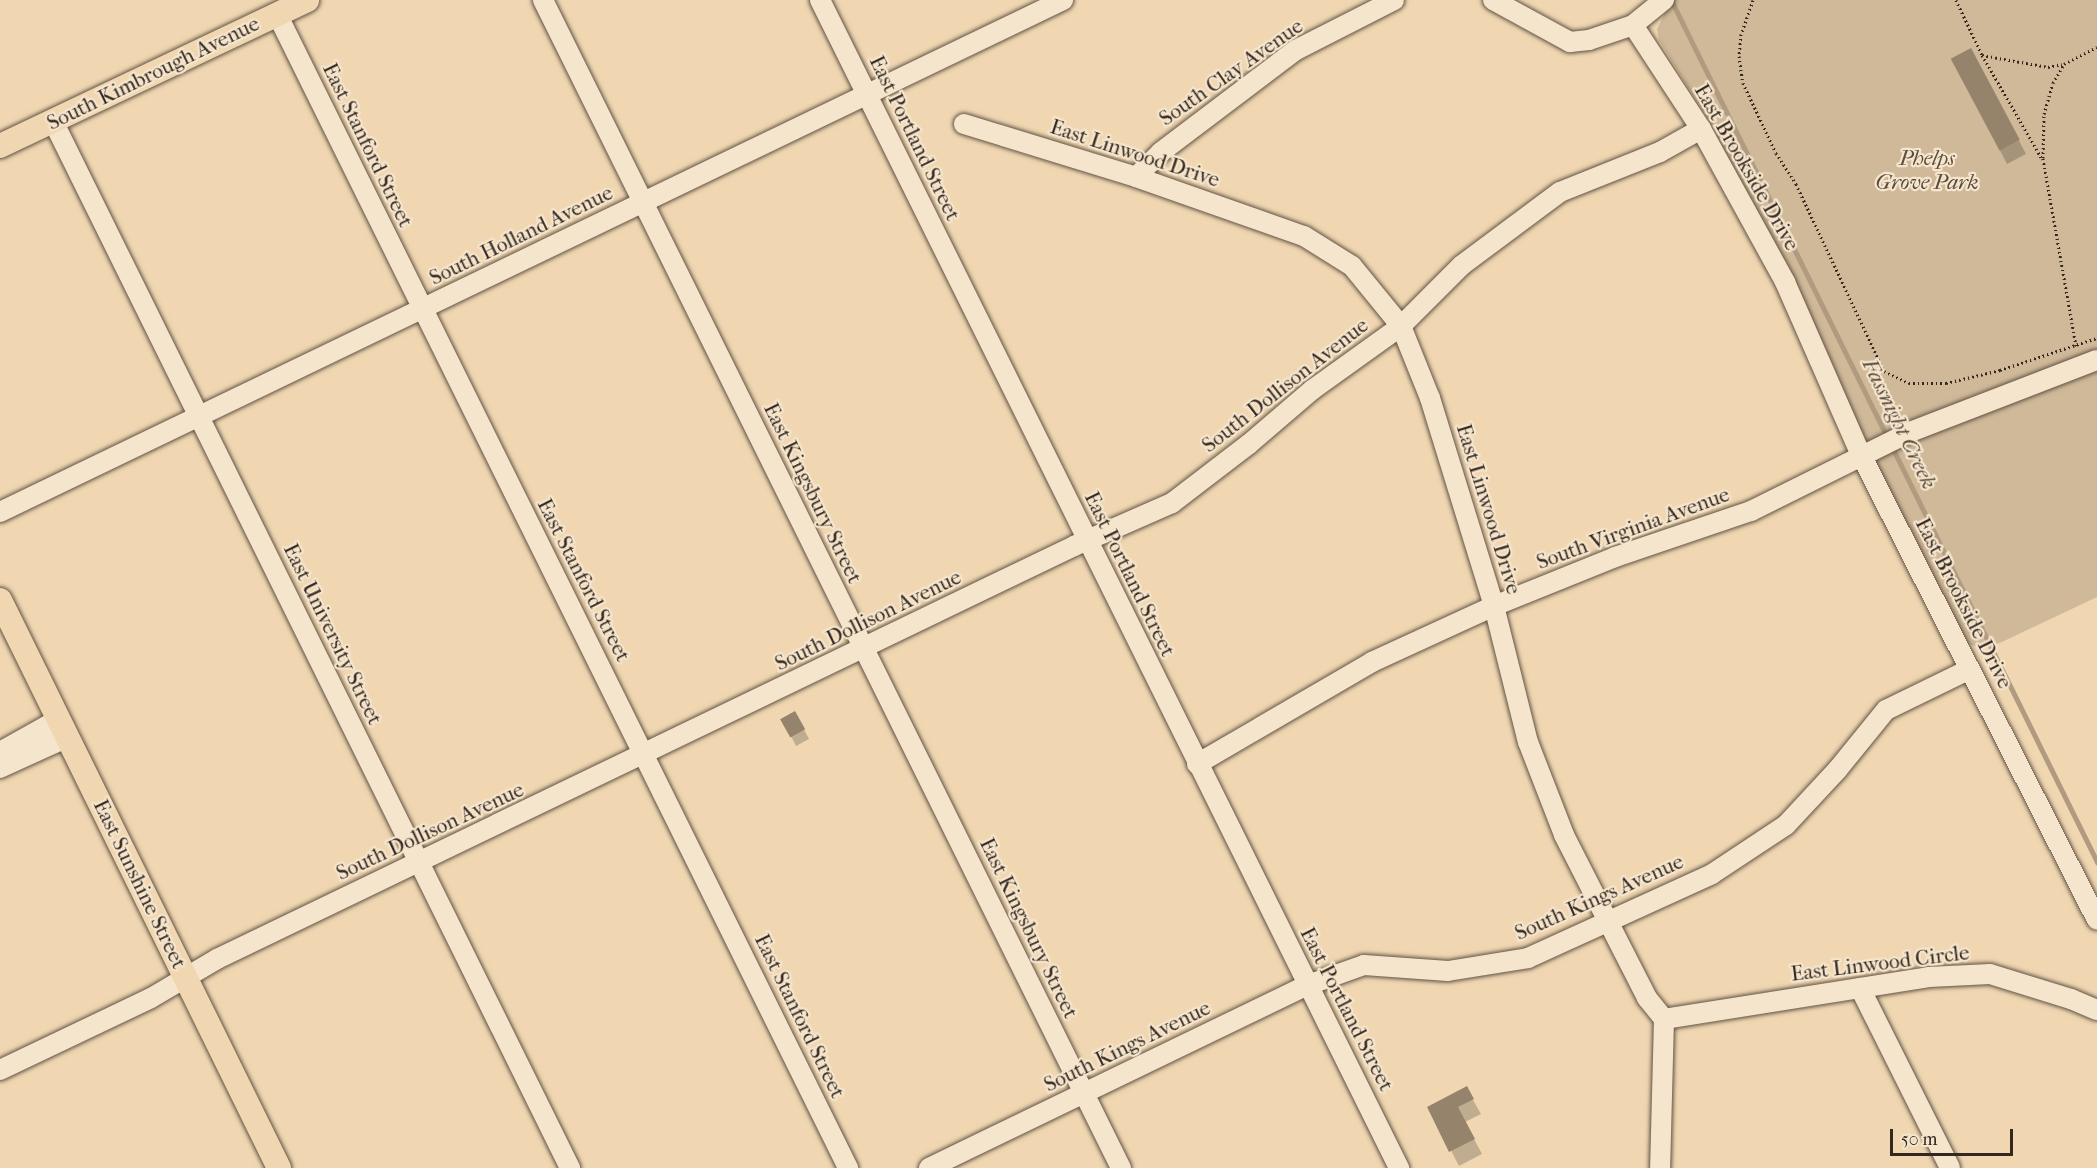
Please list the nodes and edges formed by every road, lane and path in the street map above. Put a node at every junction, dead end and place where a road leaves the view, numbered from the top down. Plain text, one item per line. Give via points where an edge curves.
1 (307, 0) edge
2 (543, 0) edge
3 (820, 0) edge
4 (1063, 0) edge
5 (1394, 0) edge
6 (1493, 0) edge
7 (1753, 0) edge
8 (1956, 0) edge
9 (1659, 3) edge
10 (277, 14) junction
11 (1633, 25) junction
12 (2097, 47) edge
13 (1982, 55) junction
14 (2064, 64) junction
15 (867, 94) junction
16 (53, 122) junction
17 (964, 124) dead end
18 (1701, 129) junction
19 (0, 146) edge
20 (2043, 158) junction
21 (1136, 177) junction
22 (643, 202) junction
23 (422, 309) junction
24 (1401, 326) junction
25 (2097, 339) edge
26 (2076, 346) junction
27 (2097, 360) edge
28 (199, 418) junction
29 (1865, 453) junction
30 (0, 512) edge
31 (1087, 540) junction
32 (0, 600) edge
33 (1494, 606) junction
34 (864, 648) junction
35 (1970, 669) junction
36 (63, 728) junction
37 (0, 752) edge
38 (645, 755) junction
39 (1197, 764) junction
40 (0, 768) edge
41 (419, 862) junction
42 (1609, 920) junction
43 (2097, 920) edge
44 (185, 977) junction
45 (1308, 985) junction
46 (1860, 988) junction
47 (2097, 1010) edge
48 (1664, 1019) junction
49 (0, 1070) edge
50 (1084, 1094) junction
51 (279, 1168) edge
52 (570, 1168) edge
53 (848, 1168) edge
54 (929, 1168) edge
55 (1121, 1168) edge
56 (1400, 1168) edge
57 (1660, 1168) edge
58 (1950, 1168) edge

1 - 10 main road, South Kimbrough Avenue
2 - 22 street, East Kingsbury Street
3 - 15 street, East Portland Street
4 - 15 street, South Holland Avenue
5 - 21 street, South Clay Avenue via 1296,50 1161,152
6 - 11 street via 1570,42 1589,40
7 - 26 path via 1741,33 1743,83 1776,153 1796,184 1884,371 1909,383 1946,383
8 - 13 path
9 - 11 street
10 - 16 main road, South Kimbrough Avenue
10 - 23 street, East Stanford Street
11 - 18 street, East Brookside Drive
12 - 14 path
13 - 14 path via 2048,67
13 - 20 path
14 - 20 path via 2053,83 2044,114
15 - 22 street, South Holland Avenue
15 - 31 street, East Portland Street
16 - 19 main road, South Kimbrough Avenue
16 - 28 street, East University Street
17 - 21 street, East Linwood Drive
18 - 24 street, South Dollison Avenue via 1660,152 1560,192 1462,265
18 - 29 street, East Brookside Drive via 1785,282
20 - 26 path
21 - 24 street, East Linwood Drive via 1304,236 1352,266
22 - 23 street, South Holland Avenue
22 - 34 street, East Kingsbury Street
23 - 28 street, South Holland Avenue
23 - 38 street, East Stanford Street
24 - 31 street, South Dollison Avenue via 1312,390 1172,503
24 - 33 street, East Linwood Drive via 1430,398
25 - 26 path
27 - 29 street, South Virginia Avenue
28 - 30 street, South Holland Avenue
28 - 41 street, East University Street
29 - 33 street, South Virginia Avenue via 1751,511 1615,557
29 - 35 street, East Brookside Drive
31 - 34 street, South Dollison Avenue
31 - 39 street, East Portland Street
32 - 36 main road, East Sunshine Street
33 - 39 street, South Virginia Avenue via 1372,662
33 - 42 street, East Linwood Drive via 1528,742 1564,835
34 - 38 street, South Dollison Avenue
34 - 50 street, East Kingsbury Street
35 - 42 street, South Kings Avenue via 1886,710 1786,825 1750,851 1712,874
35 - 43 street, East Brookside Drive
36 - 37 street
36 - 40 street
36 - 44 main road, East Sunshine Street
38 - 41 street, South Dollison Avenue
38 - 53 street, East Stanford Street
39 - 45 street, East Portland Street
41 - 44 street, South Dollison Avenue
41 - 52 street, East University Street
42 - 45 street, South Kings Avenue via 1528,958 1448,971 1364,965
42 - 48 street, East Linwood Drive via 1647,998
44 - 49 street, South Dollison Avenue via 151,998
44 - 51 main road, East Sunshine Street
45 - 50 street, South Kings Avenue
45 - 56 street, East Portland Street
46 - 47 street, East Linwood Circle via 1929,977 1990,974
46 - 48 street, East Linwood Circle
46 - 58 street
48 - 57 street
50 - 54 street, South Kings Avenue
50 - 55 street, East Kingsbury Street

